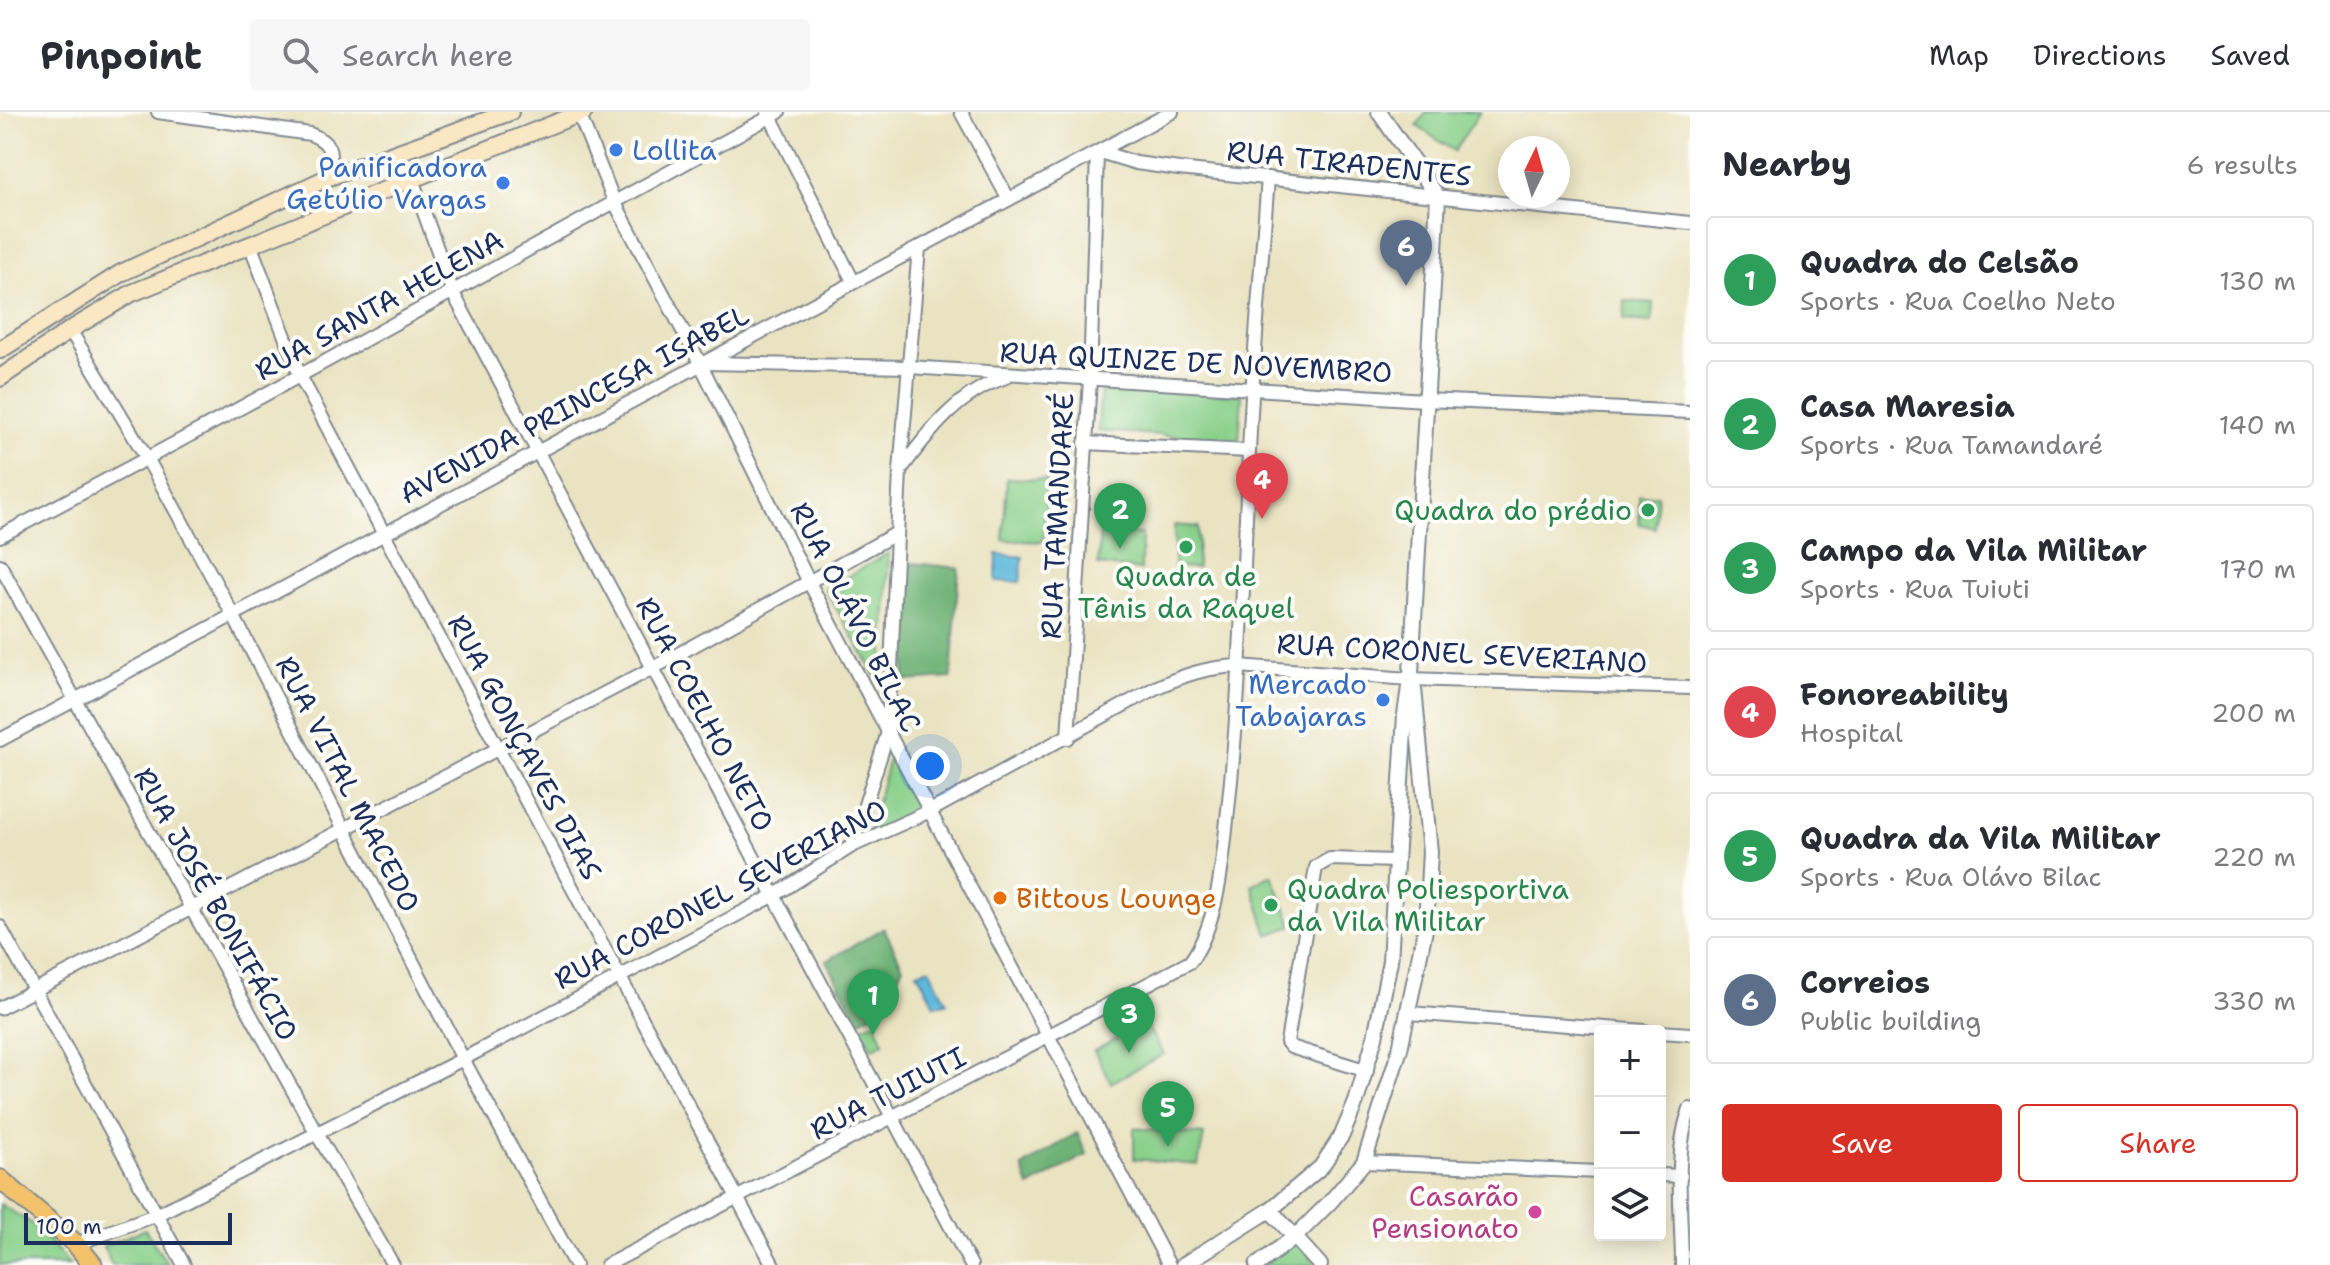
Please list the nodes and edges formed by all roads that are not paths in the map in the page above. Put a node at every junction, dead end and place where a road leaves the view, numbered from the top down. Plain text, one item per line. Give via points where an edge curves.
1 (158, 112) edge
2 (510, 112) edge
3 (961, 112) edge
4 (1172, 112) edge
5 (1379, 112) edge
6 (581, 113) edge
7 (772, 114) edge
8 (1156, 116) edge
9 (1098, 153) junction
10 (329, 177) junction
11 (1268, 178) junction
12 (412, 179) junction
13 (1438, 197) junction
14 (1008, 198) junction
15 (614, 201) junction
16 (1690, 223) edge
17 (250, 244) junction
18 (919, 248) junction
19 (121, 273) junction
20 (853, 281) junction
21 (132, 293) junction
22 (453, 293) junction
23 (70, 330) junction
24 (4, 348) edge
25 (700, 363) junction
26 (22, 364) junction
27 (909, 367) junction
28 (1011, 375) junction
29 (300, 376) junction
30 (0, 378) edge
31 (1090, 379) junction
32 (1252, 388) junction
33 (1425, 400) junction
34 (1690, 412) edge
35 (1085, 443) junction
36 (1249, 451) junction
37 (539, 452) junction
38 (148, 460) junction
39 (900, 471) junction
40 (897, 533) junction
41 (386, 534) junction
42 (0, 536) edge
43 (0, 565) edge
44 (809, 582) junction
45 (233, 615) junction
46 (1239, 666) junction
47 (653, 668) junction
48 (1411, 677) junction
49 (1690, 688) edge
50 (74, 699) junction
51 (888, 732) junction
52 (1068, 738) junction
53 (0, 740) edge
54 (498, 747) junction
55 (930, 811) junction
56 (344, 828) junction
57 (852, 846) junction
58 (1396, 861) junction
59 (775, 895) junction
60 (190, 908) junction
61 (0, 927) edge
62 (618, 976) junction
63 (35, 991) junction
64 (0, 1008) edge
65 (1409, 1013) junction
66 (1594, 1027) edge
67 (1666, 1032) edge
68 (1690, 1034) edge
69 (1048, 1037) junction
70 (463, 1059) junction
71 (1367, 1071) junction
72 (1690, 1109) edge
73 (891, 1117) junction
74 (316, 1132) junction
75 (1364, 1162) junction
76 (1594, 1172) edge
77 (1666, 1175) edge
78 (1681, 1176) junction
79 (0, 1179) edge
80 (738, 1198) junction
81 (1270, 1210) junction
82 (158, 1214) junction
83 (1296, 1236) junction
84 (76, 1244) junction
85 (93, 1265) edge
86 (184, 1265) edge
87 (393, 1265) edge
88 (575, 1265) edge
89 (607, 1265) edge
90 (773, 1265) edge
91 (971, 1265) edge
92 (1169, 1265) edge
93 (1183, 1265) edge
94 (1257, 1265) edge
95 (1320, 1265) edge
96 (1682, 1265) edge

1 - 10 street via 310,134 329,146
2 - 10 main road
3 - 14 street
4 - 8 street, AVENIDA PRINCESA ISABEL
5 - 13 street
6 - 12 main road
6 - 15 street, RUA OLÁVO BILAC
7 - 15 street, RUA SANTA HELENA
7 - 20 street
8 - 9 street, AVENIDA PRINCESA ISABEL
9 - 11 street, RUA TIRADENTES via 1136,163
9 - 14 street, AVENIDA PRINCESA ISABEL
9 - 31 street, RUA TAMANDARÉ
10 - 19 main road
11 - 13 street, RUA TIRADENTES
11 - 32 street
12 - 17 main road
12 - 22 street, RUA COELHO NETO
13 - 16 street, RUA TIRADENTES
13 - 33 street
14 - 18 street, AVENIDA PRINCESA ISABEL
15 - 22 street, RUA SANTA HELENA
15 - 25 street, RUA OLÁVO BILAC
17 - 21 main road
17 - 29 street, RUA GONÇAVES DIAS
18 - 20 street, AVENIDA PRINCESA ISABEL
18 - 27 street
19 - 21 main road
19 - 24 main road
20 - 25 street, AVENIDA PRINCESA ISABEL
21 - 23 main road
22 - 29 street, RUA SANTA HELENA
22 - 37 street, RUA COELHO NETO
23 - 26 main road
23 - 38 street, RUA VITAL MACEDO
24 - 26 main road
25 - 27 street, RUA QUINZE DE NOVEMBRO
25 - 37 street, AVENIDA PRINCESA ISABEL
25 - 44 street, RUA OLÁVO BILAC
26 - 30 main road
27 - 28 street, RUA QUINZE DE NOVEMBRO
27 - 39 street
28 - 31 street, RUA QUINZE DE NOVEMBRO
28 - 39 street via 961,401
29 - 38 street, RUA SANTA HELENA
29 - 41 street, RUA GONÇAVES DIAS
31 - 32 street, RUA QUINZE DE NOVEMBRO
31 - 35 street, RUA TAMANDARÉ
32 - 33 street, RUA QUINZE DE NOVEMBRO
32 - 36 street
33 - 34 street, RUA QUINZE DE NOVEMBRO
33 - 48 street
35 - 36 street
35 - 52 street, RUA TAMANDARÉ
36 - 46 street
37 - 41 street, AVENIDA PRINCESA ISABEL
37 - 47 street, RUA COELHO NETO
38 - 42 street, RUA SANTA HELENA
38 - 45 street, RUA VITAL MACEDO
39 - 40 street
40 - 44 street
40 - 51 street
41 - 45 street, AVENIDA PRINCESA ISABEL
41 - 54 street, RUA GONÇAVES DIAS
43 - 50 street, RUA JOSÉ BONIFÁCIO
44 - 47 street
44 - 51 street, RUA OLÁVO BILAC
45 - 50 street, AVENIDA PRINCESA ISABEL
45 - 56 street, RUA VITAL MACEDO
46 - 48 street, RUA CORONEL SEVERIANO
46 - 52 street, RUA CORONEL SEVERIANO via 1192,672
46 - 69 street, RUA TUIUTI via 1222,865 1197,952 1190,962
47 - 54 street
47 - 59 street, RUA COELHO NETO
48 - 49 street, RUA CORONEL SEVERIANO
48 - 58 street
48 - 65 street via 1430,852 1426,925
50 - 53 street, AVENIDA PRINCESA ISABEL
50 - 60 street, RUA JOSÉ BONIFÁCIO
51 - 55 street, RUA OLÁVO BILAC
51 - 57 street
52 - 55 street, RUA CORONEL SEVERIANO
54 - 56 street
54 - 62 street, RUA GONÇAVES DIAS
55 - 57 street, RUA CORONEL SEVERIANO
55 - 69 street, RUA OLÁVO BILAC
56 - 60 street
56 - 70 street, RUA VITAL MACEDO
57 - 59 street, RUA CORONEL SEVERIANO
58 - 71 street via 1390,961
58 - 71 street via 1330,859 1316,867 1287,1042
59 - 62 street, RUA CORONEL SEVERIANO
59 - 73 street, RUA COELHO NETO
60 - 63 street
60 - 74 street, RUA JOSÉ BONIFÁCIO
61 - 63 street
62 - 70 street, RUA CORONEL SEVERIANO
62 - 80 street, RUA GONÇAVES DIAS
63 - 64 street
63 - 82 street
65 - 66 street
65 - 75 street
67 - 68 street
69 - 73 street, RUA TUIUTI
69 - 92 street, RUA OLÁVO BILAC
70 - 74 street, RUA CORONEL SEVERIANO
70 - 88 street, RUA VITAL MACEDO
71 - 81 street via 1342,1135 1321,1167
72 - 78 street
73 - 80 street, RUA TUIUTI
73 - 91 street, RUA COELHO NETO
74 - 82 street, RUA CORONEL SEVERIANO
74 - 87 street, RUA JOSÉ BONIFÁCIO
75 - 76 street
75 - 83 street
77 - 78 street
78 - 96 street
79 - 84 main road
80 - 89 street, RUA TUIUTI
80 - 90 street, RUA GONÇAVES DIAS
81 - 83 street
81 - 93 street
82 - 84 street, RUA CORONEL SEVERIANO
82 - 86 street
83 - 94 street
83 - 95 street
84 - 85 main road

